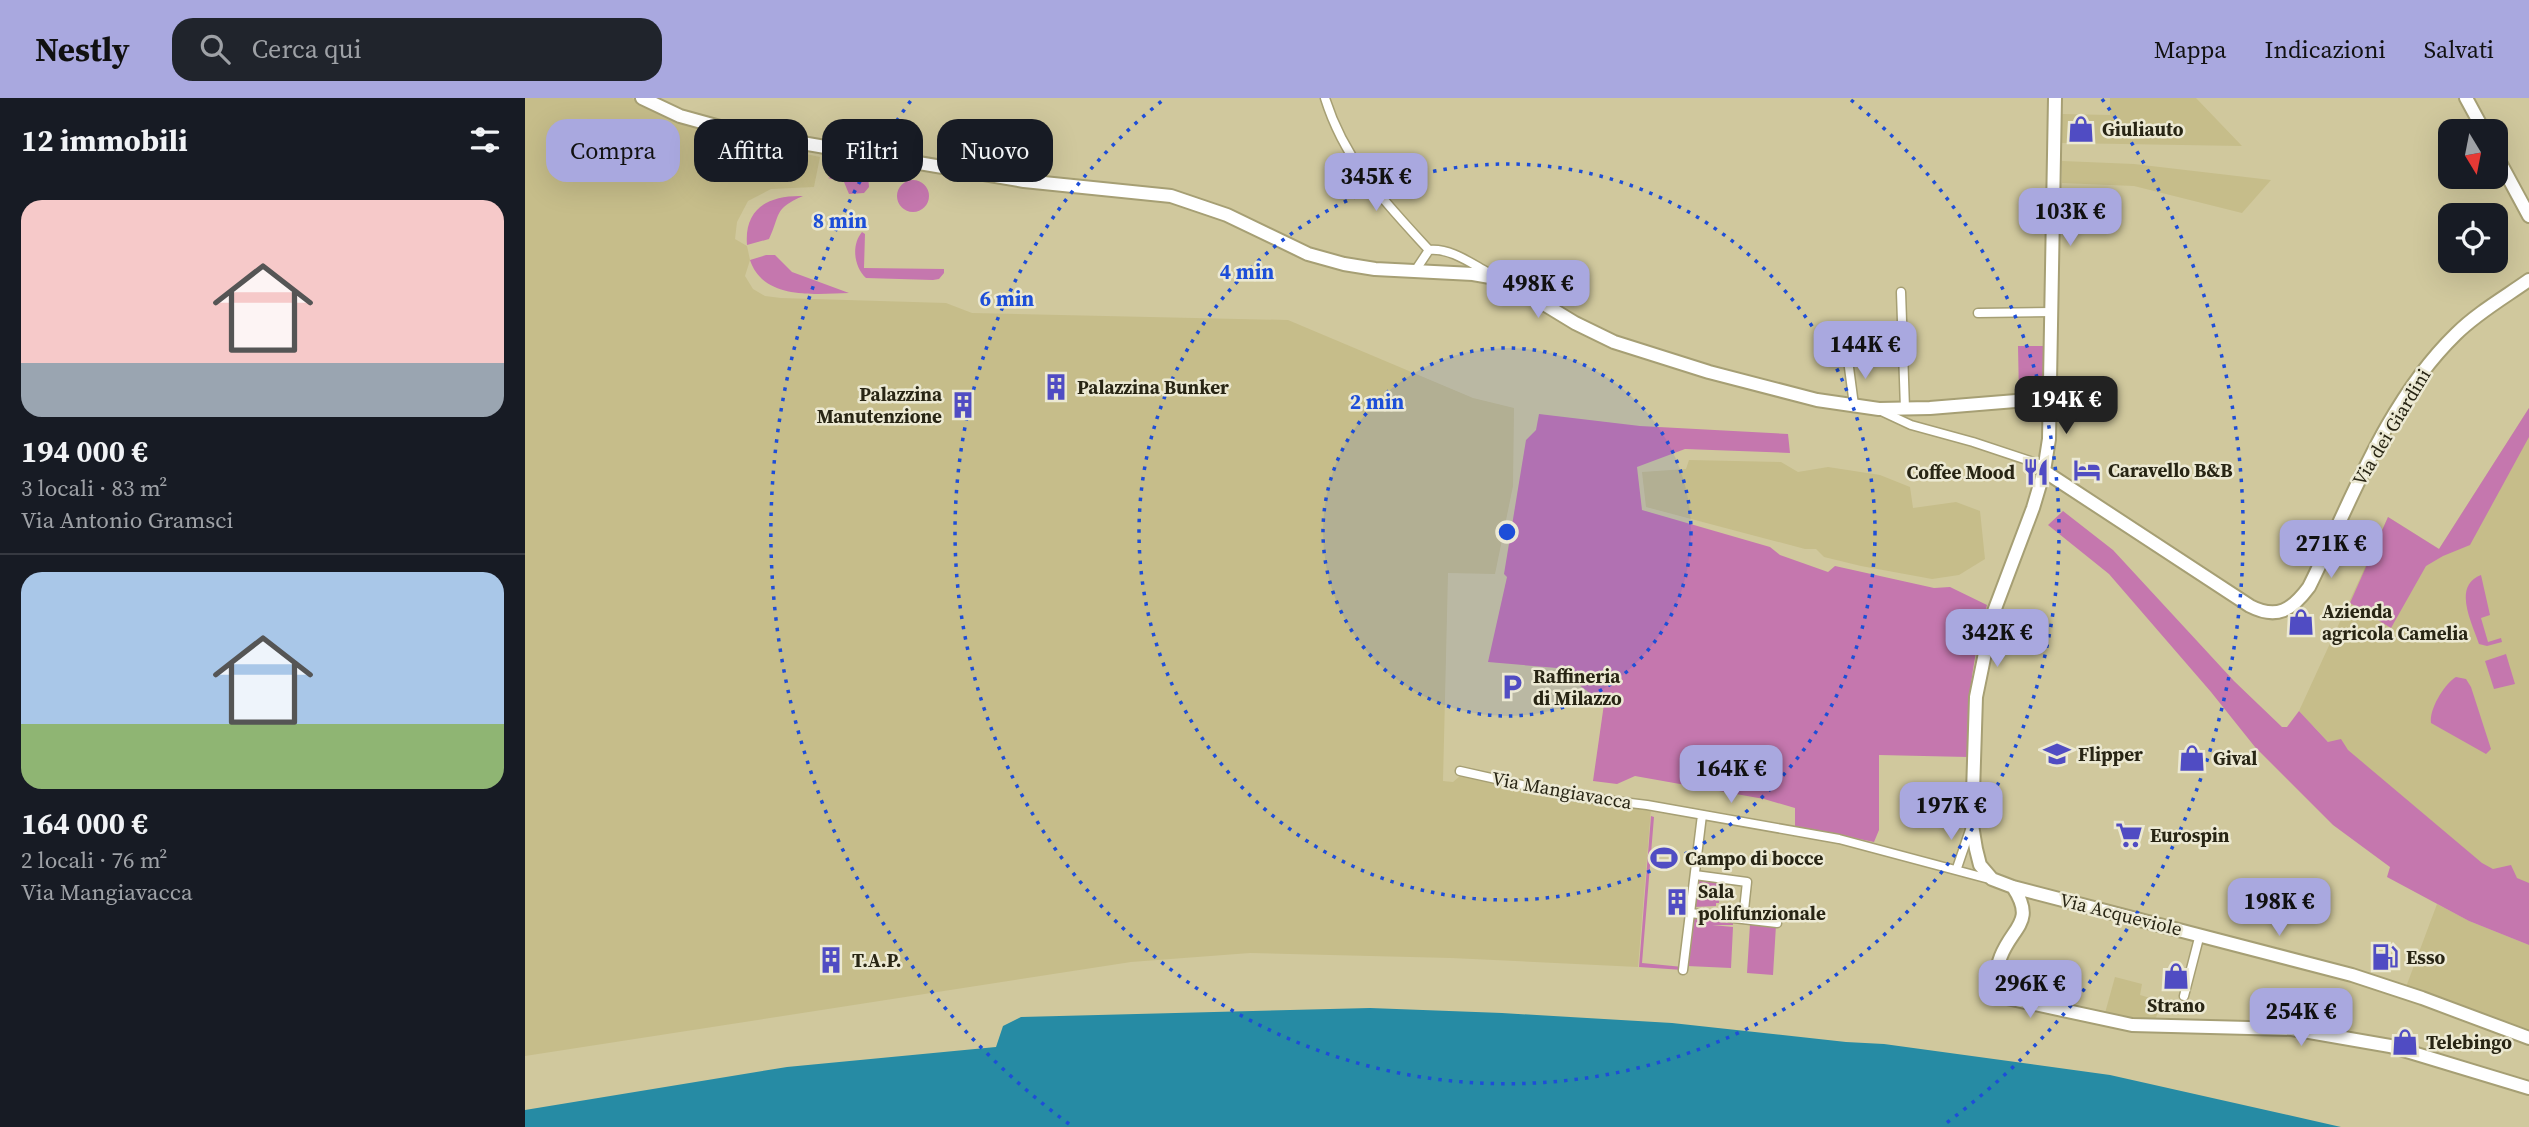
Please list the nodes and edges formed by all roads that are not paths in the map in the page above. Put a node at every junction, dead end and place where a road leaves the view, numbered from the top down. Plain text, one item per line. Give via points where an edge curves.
1 (642, 98) edge
2 (1325, 98) edge
3 (2056, 98) edge
4 (2466, 98) edge
5 (2477, 119) edge
6 (2508, 177) edge
7 (2529, 216) edge
8 (1429, 250) junction
9 (1415, 271) junction
10 (1490, 277) junction
11 (2529, 280) edge
12 (1901, 292) dead end
13 (2053, 312) junction
14 (1978, 313) dead end
15 (1848, 360) dead end
16 (2051, 398) junction
17 (1854, 405) junction
18 (1879, 409) junction
19 (1905, 409) junction
20 (2041, 466) junction
21 (1460, 771) dead end
22 (1702, 815) junction
23 (1972, 825) junction
24 (1957, 868) junction
25 (1695, 875) junction
26 (1992, 880) junction
27 (2013, 887) junction
28 (1690, 913) junction
29 (1743, 919) junction
30 (1777, 923) dead end
31 (2200, 934) junction
32 (1683, 970) dead end
33 (2184, 996) dead end
34 (2529, 1038) edge
35 (2529, 1088) edge

1 - 9 main road via 680,116 761,138 1004,178 1171,196 1227,215 1324,259 1375,270
2 - 8 street via 1345,148
3 - 13 main road
4 - 5 main road
6 - 7 main road
8 - 9 street
8 - 10 street via 1451,253
9 - 10 main road
10 - 17 main road via 1628,347 1817,400
11 - 20 main road, Via dei Giardini via 2457,332 2430,363 2353,489 2309,587 2300,600 2275,614 2250,606
12 - 19 street
13 - 14 street
13 - 16 main road
15 - 17 street
16 - 19 main road
16 - 20 main road
17 - 18 main road
18 - 19 main road
18 - 20 street via 1911,425
20 - 23 main road via 2033,508 1993,614 1982,657 1976,697
21 - 22 street, Via Mangiavacca via 1572,796
22 - 24 street, Via Mangiavacca via 1839,839
22 - 25 street
23 - 24 street
23 - 26 main road via 1980,865
24 - 26 street, Via Mangiavacca
25 - 28 street
25 - 29 street via 1747,882
26 - 27 main road, Via Acqueviole
27 - 31 main road, Via Acqueviole
27 - 35 main road via 2024,914 2000,957 1993,995 2131,1025 2264,1027 2390,1046
28 - 29 street
28 - 32 street
29 - 30 street
31 - 33 street
31 - 34 main road, Via Acqueviole via 2398,989

